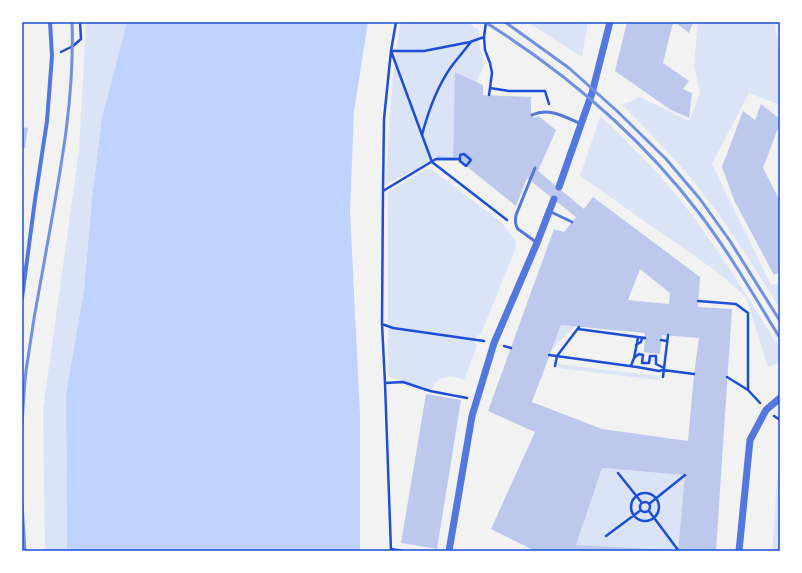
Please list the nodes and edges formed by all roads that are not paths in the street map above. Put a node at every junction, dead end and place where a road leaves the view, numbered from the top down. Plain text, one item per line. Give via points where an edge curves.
1 (50, 22) edge
2 (610, 22) edge
3 (532, 115) dead end
4 (581, 124) junction
5 (535, 168) dead end
6 (559, 188) dead end
7 (554, 199) dead end
8 (549, 211) junction
9 (572, 222) dead end
10 (537, 243) junction
11 (22, 298) edge
12 (780, 398) edge
13 (449, 551) edge
14 (739, 551) edge

1 - 11 street via 52,56 47,121
2 - 4 street via 592,93
3 - 4 lane via 544,111 552,112
4 - 6 street
5 - 10 lane via 516,215 516,226
7 - 8 street
8 - 9 lane
8 - 10 street
10 - 13 street via 494,343 476,400
12 - 14 street via 766,410 750,440

